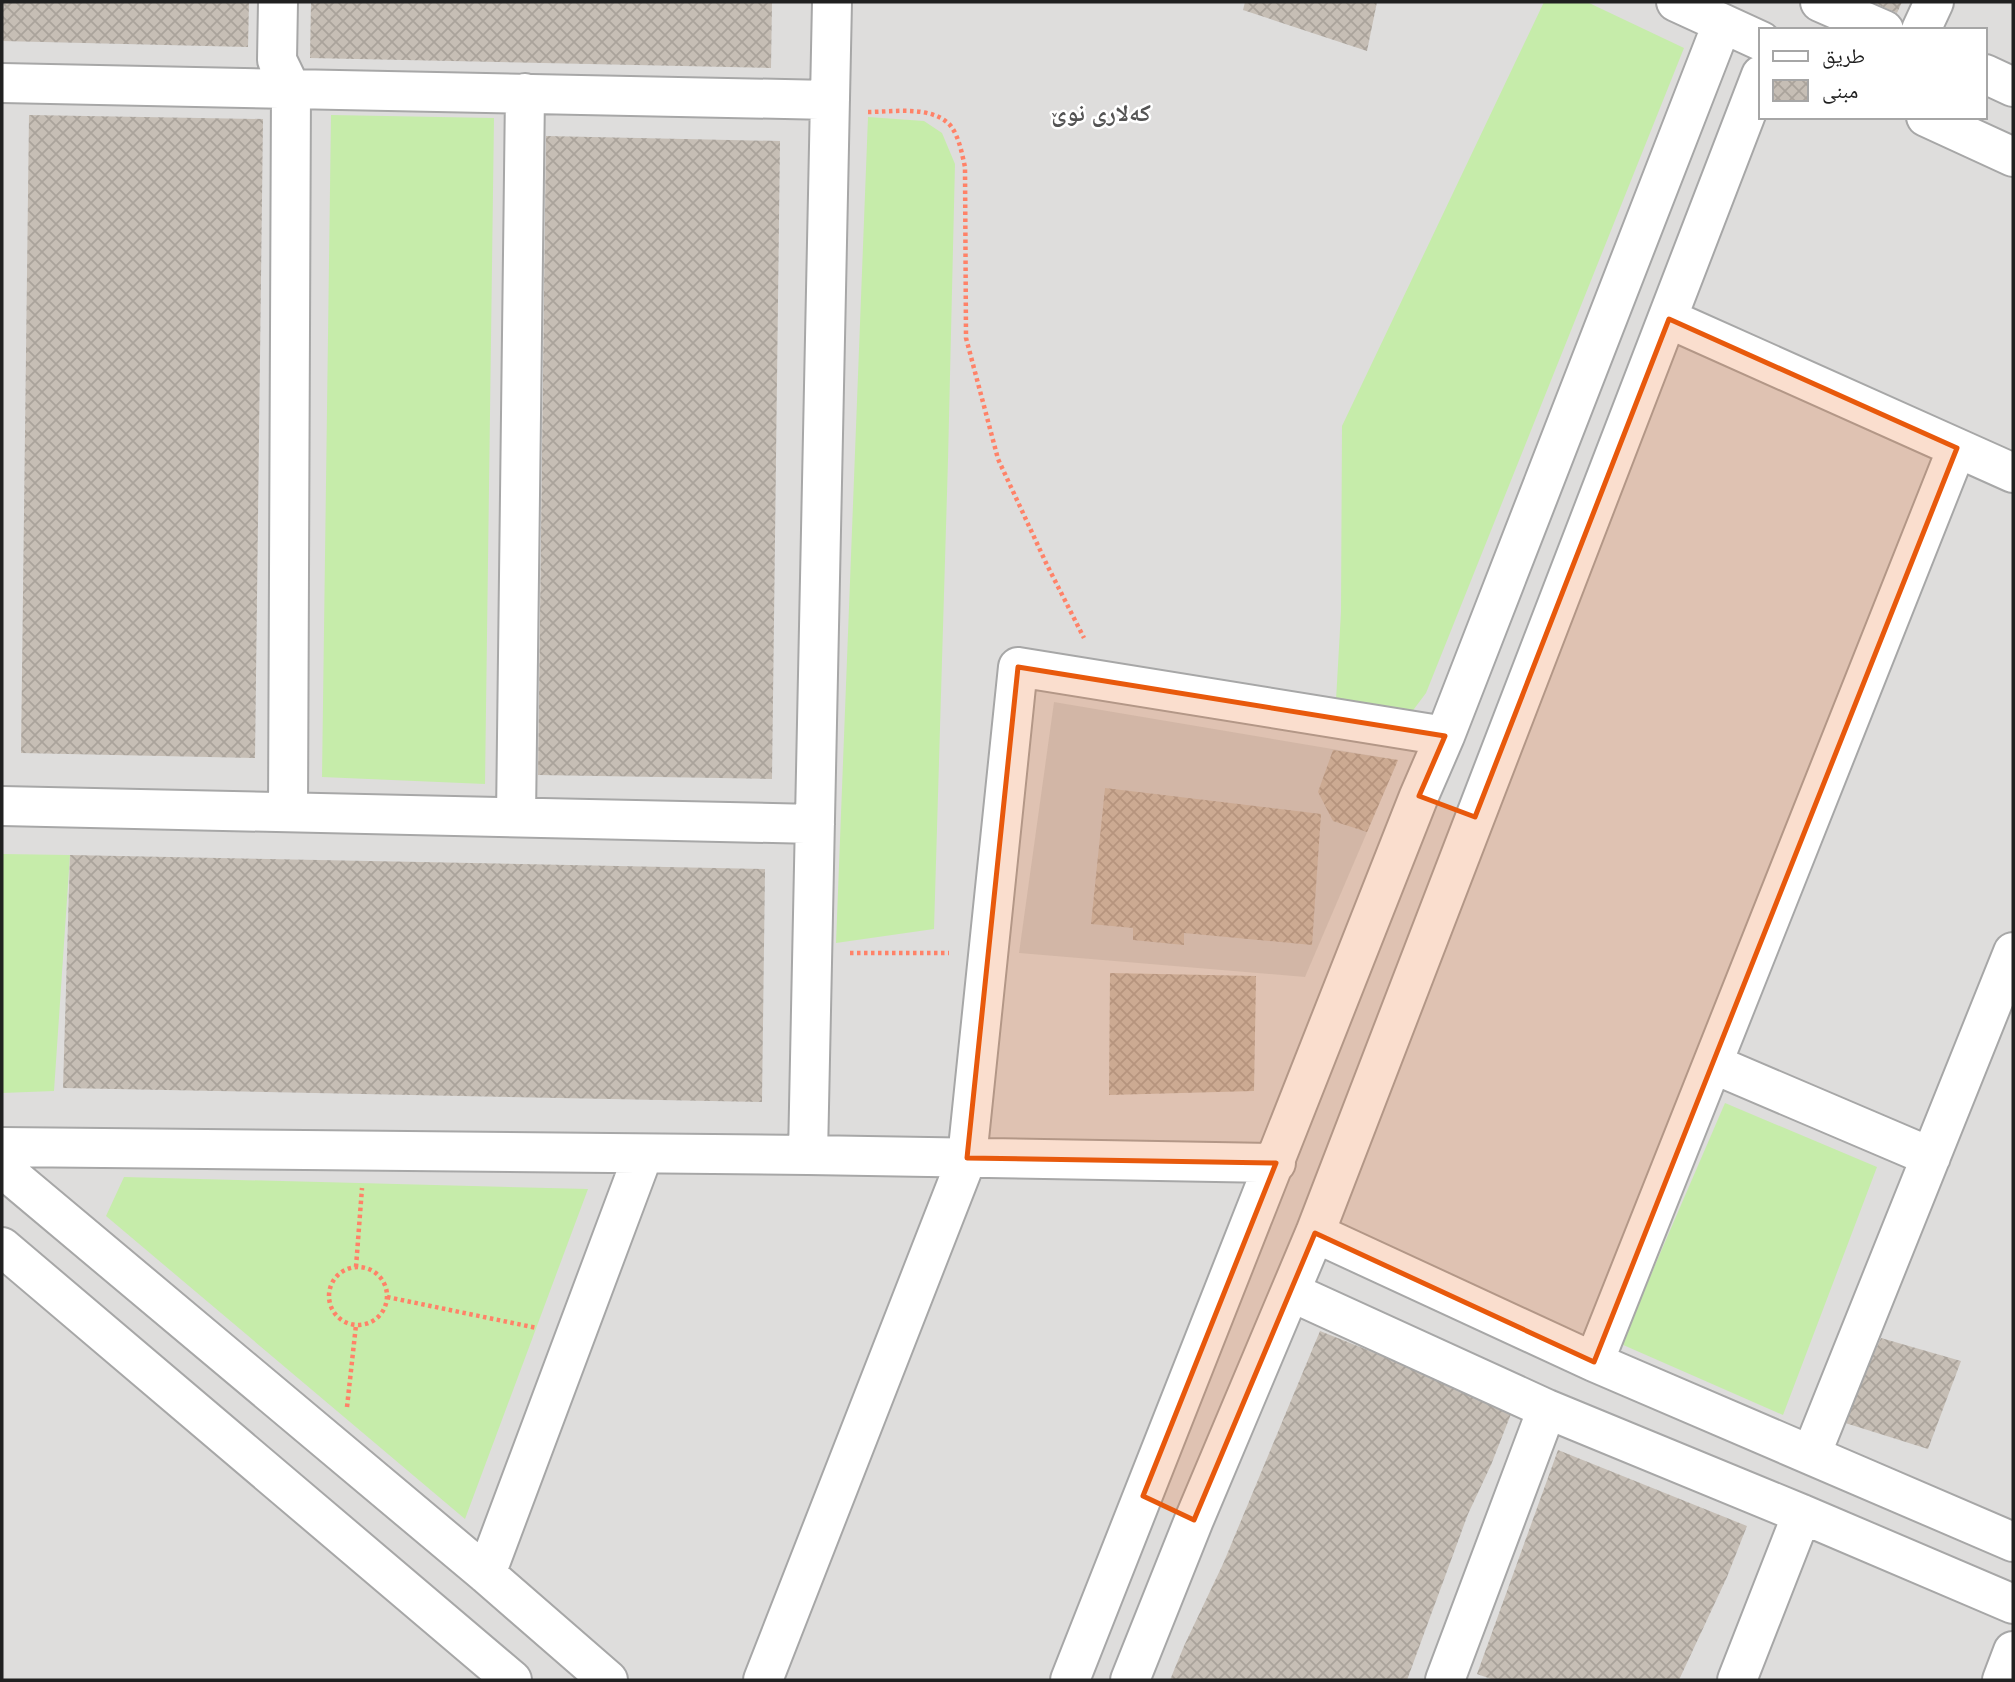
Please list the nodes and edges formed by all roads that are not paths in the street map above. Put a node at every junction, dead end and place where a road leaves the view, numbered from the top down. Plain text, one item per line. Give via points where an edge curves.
1 (278, 2) edge
2 (832, 2) edge
3 (1676, 2) edge
4 (1821, 2) edge
5 (1934, 2) edge
6 (1722, 24) junction
7 (1880, 28) edge
8 (1922, 28) edge
9 (1759, 40) edge
10 (1987, 75) edge
11 (1759, 80) edge
12 (2, 83) edge
13 (2013, 87) edge
14 (291, 89) junction
15 (525, 93) junction
16 (829, 106) junction
17 (1930, 119) edge
18 (2013, 157) edge
19 (1669, 318) junction
20 (1958, 448) junction
21 (2013, 473) edge
22 (1445, 736) junction
23 (1419, 796) junction
24 (2, 806) edge
25 (288, 812) junction
26 (516, 817) junction
27 (1475, 817) junction
28 (815, 824) junction
29 (2013, 952) edge
30 (1713, 1063) junction
31 (2, 1147) edge
32 (643, 1155) junction
33 (808, 1155) junction
34 (1931, 1157) junction
35 (967, 1158) junction
36 (1276, 1163) junction
37 (2, 1168) edge
38 (1315, 1233) junction
39 (2, 1247) edge
40 (1290, 1292) junction
41 (1594, 1362) junction
42 (1547, 1409) junction
43 (1811, 1455) junction
44 (1143, 1496) junction
45 (1802, 1514) junction
46 (1194, 1520) junction
47 (2013, 1542) edge
48 (486, 1574) junction
49 (2013, 1604) edge
50 (2013, 1651) edge
51 (512, 1680) edge
52 (608, 1680) edge
53 (763, 1680) edge
54 (1070, 1680) edge
55 (1130, 1680) edge
56 (1446, 1680) edge
57 (1737, 1680) edge
58 (2002, 1680) edge

1 - 14 street via 277,60
2 - 16 street
3 - 6 street
4 - 7 street
5 - 8 street
6 - 9 street
6 - 22 street
10 - 13 street
11 - 19 street
12 - 14 street
14 - 15 street
14 - 25 street
15 - 16 street
15 - 26 street
16 - 28 street
17 - 18 street
19 - 20 street
19 - 27 street
20 - 21 street
20 - 30 street
22 - 23 street
22 - 35 street via 1018,667
23 - 27 street
23 - 36 street
24 - 25 street
25 - 26 street
26 - 28 street
27 - 38 street
28 - 33 street
29 - 34 street
30 - 34 street
30 - 41 street
31 - 32 street
32 - 33 street
32 - 48 street
33 - 35 street
34 - 43 street
35 - 36 street
35 - 53 street
36 - 44 street
37 - 48 street
38 - 40 street
38 - 41 street
39 - 51 street
40 - 42 street
40 - 46 street
41 - 43 street
42 - 45 street
42 - 56 street
43 - 47 street
44 - 46 street
44 - 54 street
45 - 49 street
45 - 57 street
46 - 55 street
48 - 52 street
50 - 58 street

